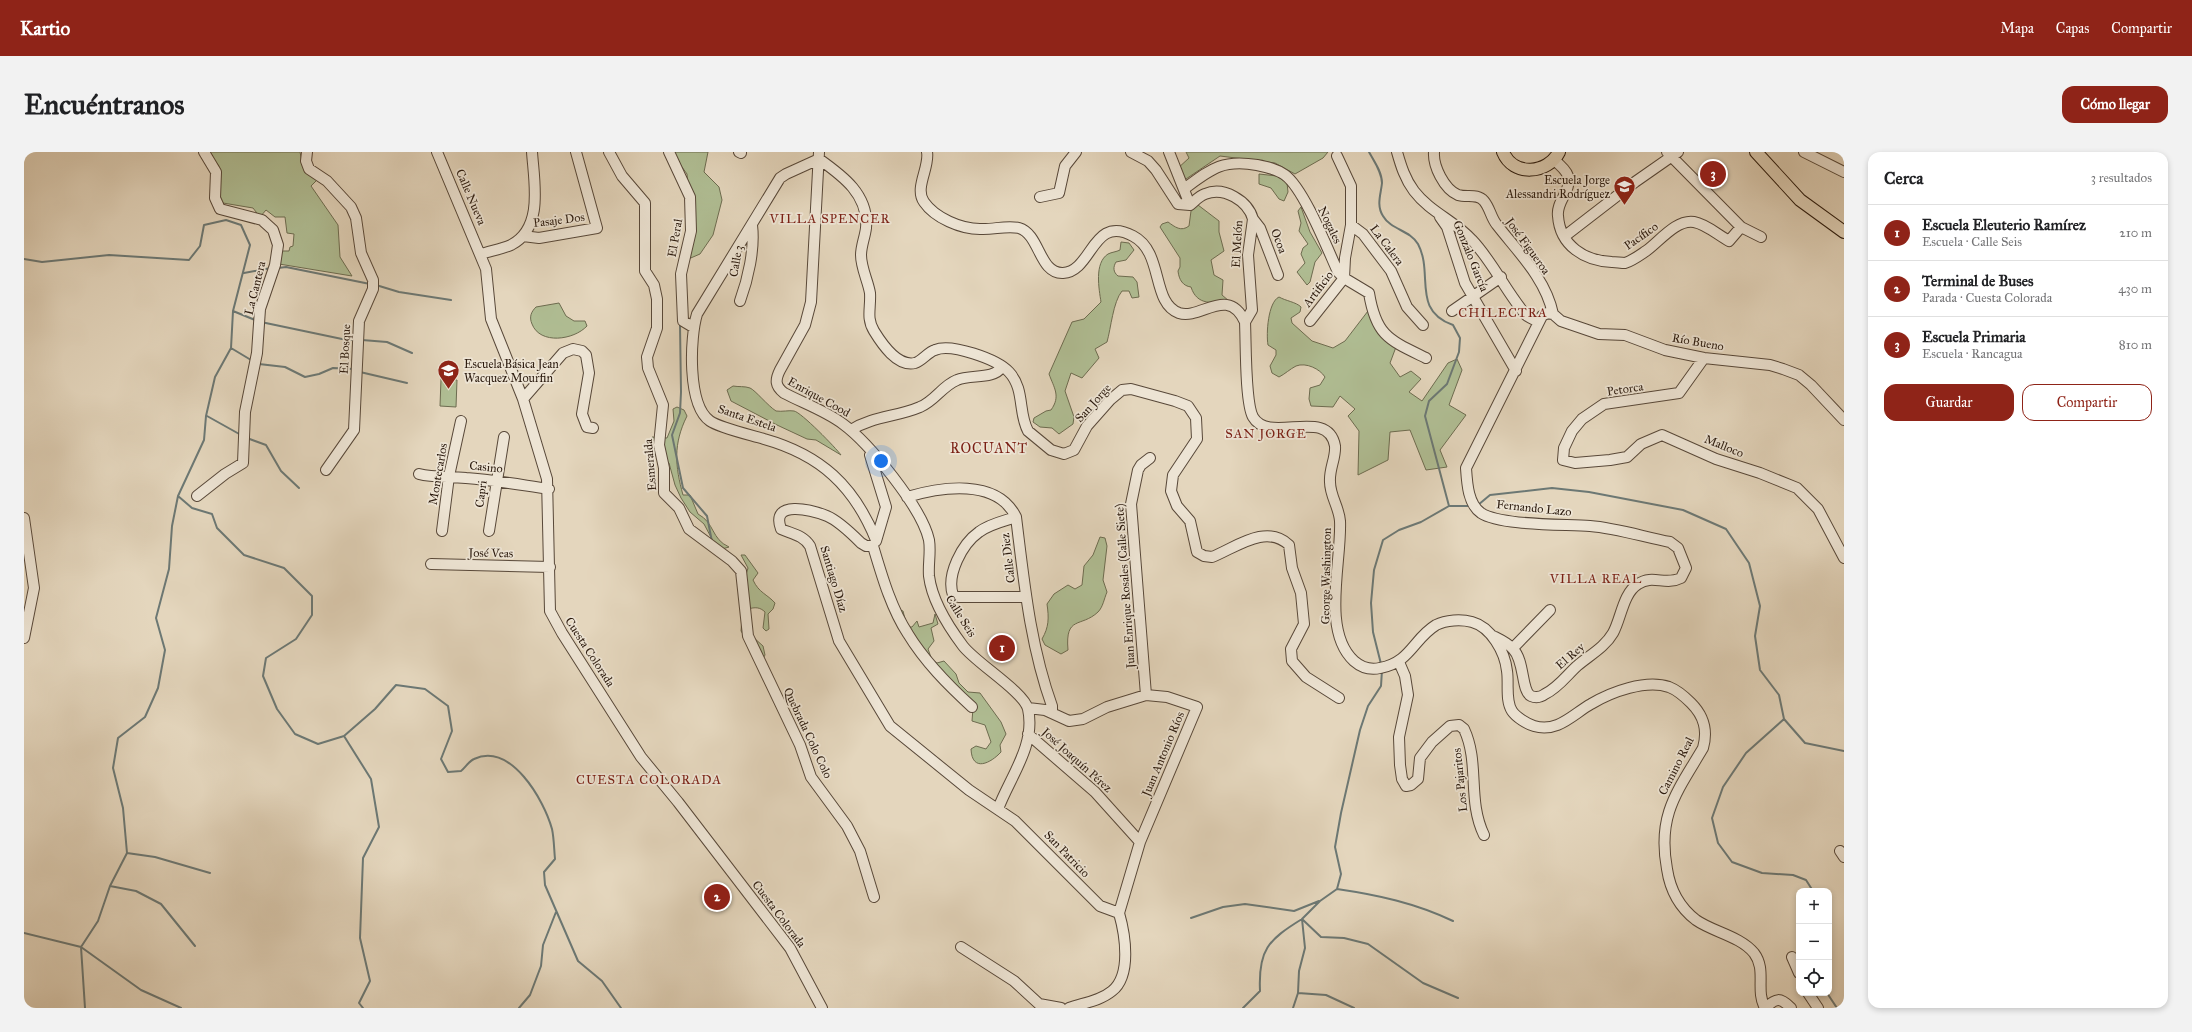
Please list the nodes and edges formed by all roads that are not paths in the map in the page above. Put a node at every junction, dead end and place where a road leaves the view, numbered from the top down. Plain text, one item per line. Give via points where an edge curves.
1 (204, 152) edge
2 (307, 152) edge
3 (436, 152) edge
4 (532, 152) edge
5 (576, 152) edge
6 (609, 152) edge
7 (669, 152) edge
8 (926, 152) edge
9 (1076, 152) edge
10 (1131, 152) edge
11 (1169, 152) edge
12 (1397, 152) edge
13 (1434, 152) edge
14 (1503, 152) edge
15 (1804, 152) edge
16 (1672, 153) edge
17 (1761, 153) edge
18 (819, 156) edge
19 (1337, 156) dead end
20 (1557, 156) edge
21 (1844, 172) edge
22 (1184, 189) junction
23 (1040, 197) dead end
24 (1190, 205) junction
25 (1438, 214) junction
26 (1253, 218) junction
27 (752, 225) junction
28 (1351, 225) junction
29 (1742, 227) junction
30 (1844, 232) edge
31 (523, 236) junction
32 (1565, 236) junction
33 (1761, 237) dead end
34 (481, 254) junction
35 (1278, 275) dead end
36 (1501, 276) junction
37 (1344, 278) junction
38 (1473, 298) junction
39 (740, 301) dead end
40 (1452, 311) dead end
41 (1553, 314) junction
42 (1310, 321) dead end
43 (1245, 322) junction
44 (1539, 322) junction
45 (1423, 325) dead end
46 (693, 327) junction
47 (1426, 358) dead end
48 (1704, 358) junction
49 (1002, 366) junction
50 (1516, 371) junction
51 (523, 399) junction
52 (1844, 420) edge
53 (461, 421) dead end
54 (593, 428) dead end
55 (851, 430) junction
56 (504, 437) dead end
57 (869, 450) junction
58 (1150, 458) dead end
59 (1563, 460) joint
60 (326, 470) dead end
61 (419, 474) dead end
62 (450, 476) junction
63 (495, 480) junction
64 (549, 489) junction
65 (197, 496) dead end
66 (908, 497) junction
67 (1016, 516) junction
68 (24, 518) edge
69 (442, 531) dead end
70 (489, 531) dead end
71 (875, 543) junction
72 (1844, 558) edge
73 (431, 564) dead end
74 (550, 567) junction
75 (741, 571) joint
76 (1673, 583) joint
77 (1026, 597) junction
78 (1550, 610) dead end
79 (1490, 634) junction
80 (24, 638) edge
81 (1513, 648) junction
82 (1399, 662) junction
83 (1146, 695) junction
84 (1339, 698) dead end
85 (972, 707) dead end
86 (1028, 708) junction
87 (1052, 713) junction
88 (1028, 734) junction
89 (998, 809) junction
90 (1484, 834) dead end
91 (1140, 842) junction
92 (874, 897) dead end
93 (1118, 913) junction
94 (961, 947) dead end
95 (1792, 957) dead end
96 (1796, 966) edge
97 (1810, 996) edge
98 (822, 1008) edge
99 (1061, 1008) edge
100 (1069, 1008) edge
101 (1765, 1008) edge
102 (1791, 1008) edge
103 (1818, 1008) edge

1 - 65 street, La Cantera via 216,172 215,198 220,209 262,220 273,230 278,245 275,264 260,309 257,353 245,412 243,463
2 - 60 street, El Bosque via 306,161 309,169 331,185 351,207 374,289 358,321 354,430
3 - 34 street, Calle Nueva
4 - 31 street via 535,208 532,221
5 - 31 street, Pasaje Dos via 597,228 539,238
6 - 75 street, Esmeralda via 622,176 645,203 645,271 654,285 657,299 657,328 647,357 648,368 663,405 659,445 664,468 664,493 679,508 689,529 732,561
7 - 46 street, El Peral via 690,197 691,231 681,274 683,321
8 - 43 street via 928,158 922,187 923,200 945,218 963,227 974,229 1021,228 1032,238 1050,268 1063,273 1078,266 1099,237 1123,232 1143,243 1150,252 1169,307 1181,313 1189,313 1209,307 1225,306 1238,310
9 - 23 street via 1065,166 1059,193
10 - 24 street via 1148,161 1178,204
11 - 22 street
12 - 25 street via 1410,186
13 - 41 street, José Figueroa via 1433,160 1450,189 1459,195 1477,196 1486,203 1496,225 1525,260 1546,294
14 - 20 main road via 1510,162 1526,170 1547,166
15 - 21 street
16 - 29 street
16 - 32 street
17 - 30 main road via 1800,200
18 - 27 street, Santa Estela via 780,178
18 - 49 street, San Jorge via 856,190 862,202 866,214 866,227 861,255 870,294 868,318 888,351 904,363 915,363 935,350 948,348
18 - 55 street, Enrique Cood via 811,302 805,325 776,377 776,384 784,394
19 - 28 street, Artificio via 1351,186
20 - 32 street, Pacífico via 1568,176 1569,187 1560,202 1558,214 1559,226
22 - 24 street
22 - 37 street, Nogales via 1214,168 1233,162 1264,166 1286,175 1302,196 1338,272
24 - 26 street, El Melón via 1207,193 1222,192 1244,203
25 - 36 street via 1458,226
25 - 38 street, Gonzalo García via 1447,227
26 - 35 street, Ocoa via 1260,228
26 - 43 street, El Melón via 1248,255 1252,310
27 - 39 street, Calle 3 via 754,237
27 - 46 street, Santa Estela via 697,314
28 - 37 street, Artificio
28 - 45 street, La Calera via 1363,234 1392,271 1407,307
29 - 32 street, Pacífico via 1729,241 1694,222 1685,222 1625,263 1586,258 1571,246
29 - 33 street
31 - 34 street via 510,245
34 - 51 street, Cuesta Colorada via 486,270 491,319
36 - 38 street
36 - 44 street via 1527,316
37 - 42 street, Artificio
37 - 47 street, Nogales via 1369,292 1374,316 1380,329 1397,344
38 - 40 street
38 - 50 street, Gonzalo García
41 - 44 street via 1545,314
41 - 48 street, Río Bueno via 1561,321 1581,329 1599,334 1625,335 1666,350
43 - 82 street, George Washington via 1249,401 1253,418 1261,426 1271,428 1318,428 1332,438 1335,453 1329,480 1340,521 1336,620 1339,636 1354,661 1373,669
44 - 50 street, Fernando Lazo
46 - 71 street, Santa Estela via 694,382 700,411 710,421 777,442 820,463 846,486 855,499 867,518
48 - 52 street, Río Bueno via 1770,365 1799,375
48 - 59 street, Petorca via 1678,393 1604,404 1582,419 1572,431 1564,448
49 - 55 street, Enrique Cood via 998,372 991,375 966,376 955,380 920,408 874,419
49 - 84 street, San Jorge via 1017,386 1028,431 1059,454 1074,450 1087,426 1122,390 1130,389 1175,400 1188,406 1196,418 1197,439 1173,475 1171,491 1177,506 1190,521 1197,552 1212,557 1260,537 1273,537 1289,545 1292,568 1301,593 1304,624 1291,649 1292,661 1306,677
50 - 76 street, Fernando Lazo via 1466,468 1467,482 1475,506 1492,518 1590,526 1670,542 1678,548 1686,568 1682,578
51 - 54 street via 563,353 573,349 582,351 586,356 589,373 582,414 587,427
51 - 64 street, Cuesta Colorada
53 - 62 street, Montecarlos
55 - 57 street, Calle Seis
56 - 63 street, Capri
57 - 66 street, Calle Seis
57 - 71 street via 886,507
58 - 83 street, Juan Enrique Rosales (Calle Siete) via 1138,470 1131,504
59 - 72 street, Malloco via 1575,463 1627,457 1641,444 1662,435 1716,459 1797,488 1818,509
61 - 62 street, Casino
62 - 63 street, Casino
62 - 69 street, Montecarlos
63 - 64 street, Casino
63 - 70 street, Capri
64 - 74 street, Cuesta Colorada
66 - 67 street, Calle Diez via 929,490 972,489 1002,499
66 - 86 street, Calle Seis via 929,540 929,574 936,602 964,647
67 - 77 street, Calle Diez
67 - 77 street via 988,526 971,538 954,568 951,588 953,596 959,597
68 - 80 street via 34,588
71 - 85 street, Santa Estela via 891,597 907,633 929,663
71 - 89 street, Santiago Díaz via 866,546 860,543 828,516 793,508 785,510 778,522 781,529 806,539 810,546 839,640 890,726 969,790
73 - 74 street, José Veas
74 - 98 street, Cuesta Colorada via 548,606 562,633 641,757 790,948
75 - 92 street, Quebrada Colo Colo via 748,636 800,746 811,777 847,826 860,851
76 - 81 street, El Rey via 1646,580 1637,585 1627,599 1614,632 1605,644 1553,690 1538,697 1532,696 1526,690 1520,659
77 - 87 street, Calle Diez via 1038,664
78 - 81 street
79 - 81 street
79 - 82 street, George Washington via 1472,622 1446,621 1435,626
79 - 101 street, Camino Real via 1506,664 1512,711 1531,726 1549,727 1562,724 1592,703 1642,686 1656,684 1682,694 1699,712 1706,732 1703,748 1673,798 1664,828 1663,848 1668,875 1677,899 1692,916 1746,946 1753,953 1760,968 1760,994
82 - 90 street, Los Pajaritos via 1405,676 1408,695 1399,737 1402,779 1406,786 1418,779 1420,758 1442,731 1450,726 1464,728 1473,756 1474,799 1478,824
83 - 87 street, Juan Antonio Ríos via 1107,707 1083,719 1069,721
83 - 91 street, Juan Antonio Ríos via 1167,697 1197,707
86 - 87 street, Juan Antonio Ríos
86 - 88 street
88 - 89 street via 1027,746
88 - 91 street, José Joaquín Pérez via 1095,792
89 - 93 street, San Patricio via 1015,821 1100,906
91 - 93 street, Juan Antonio Ríos
93 - 100 street via 1125,935 1126,952 1121,978 1113,991 1101,998
94 - 99 street via 1014,980 1039,1004
95 - 96 street
97 - 103 street
101 - 102 street via 1774,999 1782,999

